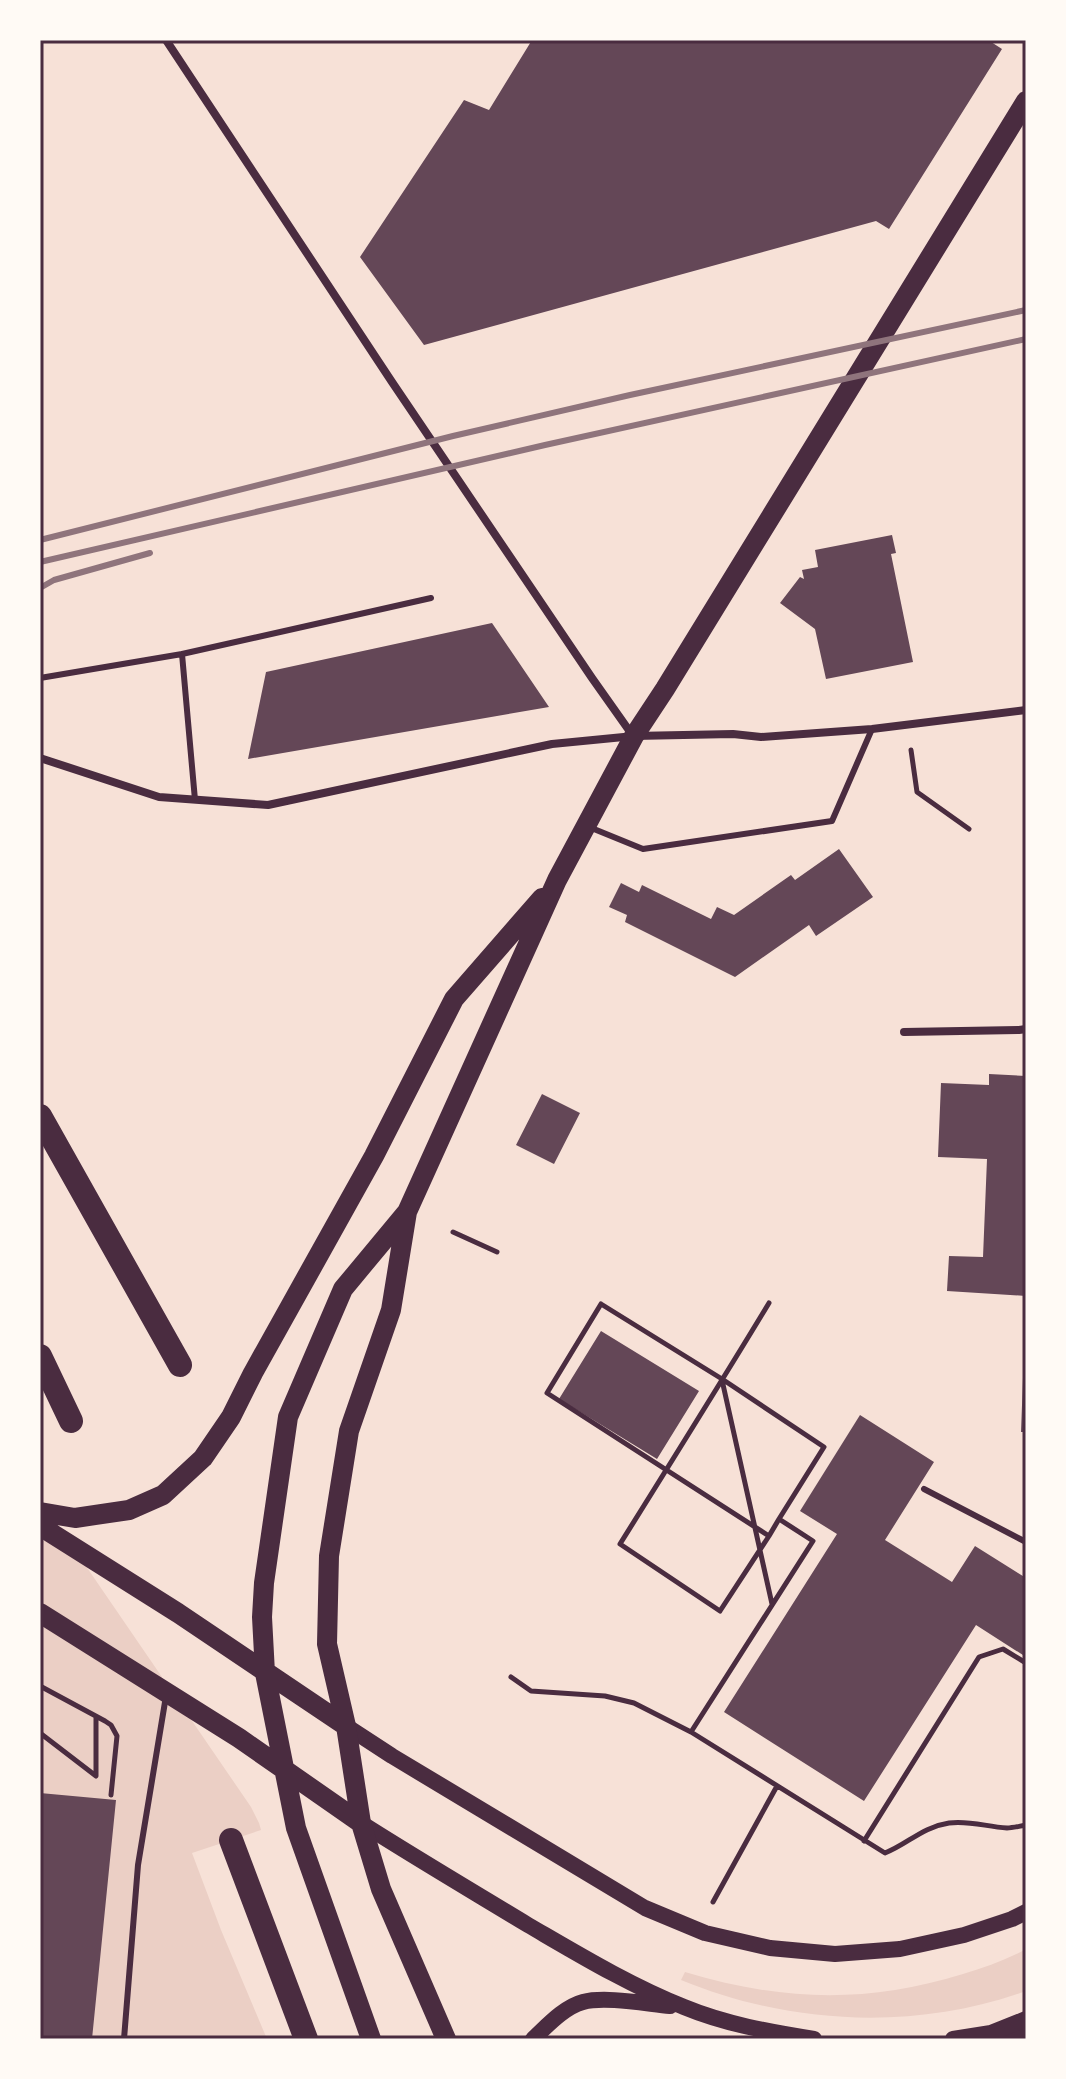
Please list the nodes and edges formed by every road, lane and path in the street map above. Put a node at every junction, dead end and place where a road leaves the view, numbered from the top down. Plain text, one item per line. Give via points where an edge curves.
1 (166, 40) edge
2 (1026, 101) edge
3 (431, 598) dead end
4 (182, 654) junction
5 (40, 678) edge
6 (1026, 710) edge
7 (872, 729) junction
8 (634, 736) junction
9 (911, 750) dead end
10 (40, 758) edge
11 (195, 800) junction
12 (586, 825) junction
13 (969, 829) dead end
14 (557, 880) junction
15 (1026, 1029) edge
16 (904, 1032) dead end
17 (40, 1116) edge
18 (407, 1212) junction
19 (453, 1232) dead end
20 (497, 1252) dead end
21 (769, 1303) dead end
22 (40, 1356) edge
23 (180, 1365) dead end
24 (722, 1379) junction
25 (71, 1421) dead end
26 (666, 1470) junction
27 (924, 1489) dead end
28 (40, 1512) edge
29 (779, 1519) junction
30 (40, 1526) edge
31 (754, 1527) junction
32 (769, 1536) junction
33 (1026, 1542) edge
34 (760, 1551) junction
35 (772, 1605) junction
36 (40, 1613) edge
37 (1026, 1663) edge
38 (265, 1673) junction
39 (511, 1677) dead end
40 (40, 1686) edge
41 (167, 1693) junction
42 (96, 1717) junction
43 (346, 1726) junction
44 (691, 1732) junction
45 (40, 1733) edge
46 (283, 1770) junction
47 (777, 1786) junction
48 (111, 1795) dead end
49 (361, 1823) junction
50 (1026, 1825) edge
51 (231, 1840) dead end
52 (864, 1841) junction
53 (713, 1902) dead end
54 (1026, 1912) edge
55 (684, 2008) junction
56 (1026, 2019) edge
57 (991, 2033) junction
58 (1026, 2033) edge
59 (124, 2039) edge
60 (306, 2039) edge
61 (371, 2039) edge
62 (446, 2039) edge
63 (533, 2039) edge
64 (814, 2039) edge
65 (953, 2039) edge

1 - 8 street
2 - 8 main road
3 - 4 lane
4 - 5 lane
4 - 11 lane
6 - 7 street
7 - 8 street via 761,737
7 - 12 lane via 832,821 643,849
8 - 11 street via 552,744 268,805
8 - 12 main road
9 - 13 path via 917,792
10 - 11 street via 159,797
12 - 14 main road
14 - 18 main road
14 - 28 main road via 454,999 231,1417 203,1458 163,1495 129,1510 75,1518
15 - 16 street
17 - 23 highway
18 - 38 main road via 343,1289 288,1417 264,1583
18 - 43 main road via 391,1310 349,1431 329,1556 327,1644
19 - 20 path
21 - 24 path
22 - 25 highway
24 - 26 path
24 - 26 path via 601,1304 547,1393
24 - 29 path via 824,1447
24 - 31 path
26 - 31 path
26 - 34 path via 620,1544 720,1611
27 - 33 lane
29 - 32 path
29 - 35 path via 813,1541
30 - 38 main road
31 - 32 path
31 - 34 path
32 - 34 path
34 - 35 path
35 - 44 path
36 - 41 main road
37 - 52 path via 1003,1649 979,1657
38 - 43 main road
38 - 46 main road
39 - 44 path via 531,1691 634,1703
40 - 42 path
41 - 46 main road
41 - 59 lane via 138,1865
42 - 45 path via 96,1776
42 - 48 path via 111,1725 117,1736
43 - 49 main road
43 - 54 main road via 622,1895 705,1933 770,1948 835,1954 900,1949 964,1935
44 - 47 path
46 - 49 main road
46 - 61 main road via 296,1828
47 - 52 path
47 - 53 path
49 - 55 main road via 603,1969
49 - 62 main road via 381,1889
50 - 52 path via 950,1823 931,1827 885,1853
51 - 60 highway
55 - 63 main road via 583,2002
55 - 64 main road
56 - 57 main road
57 - 58 street
57 - 65 main road

